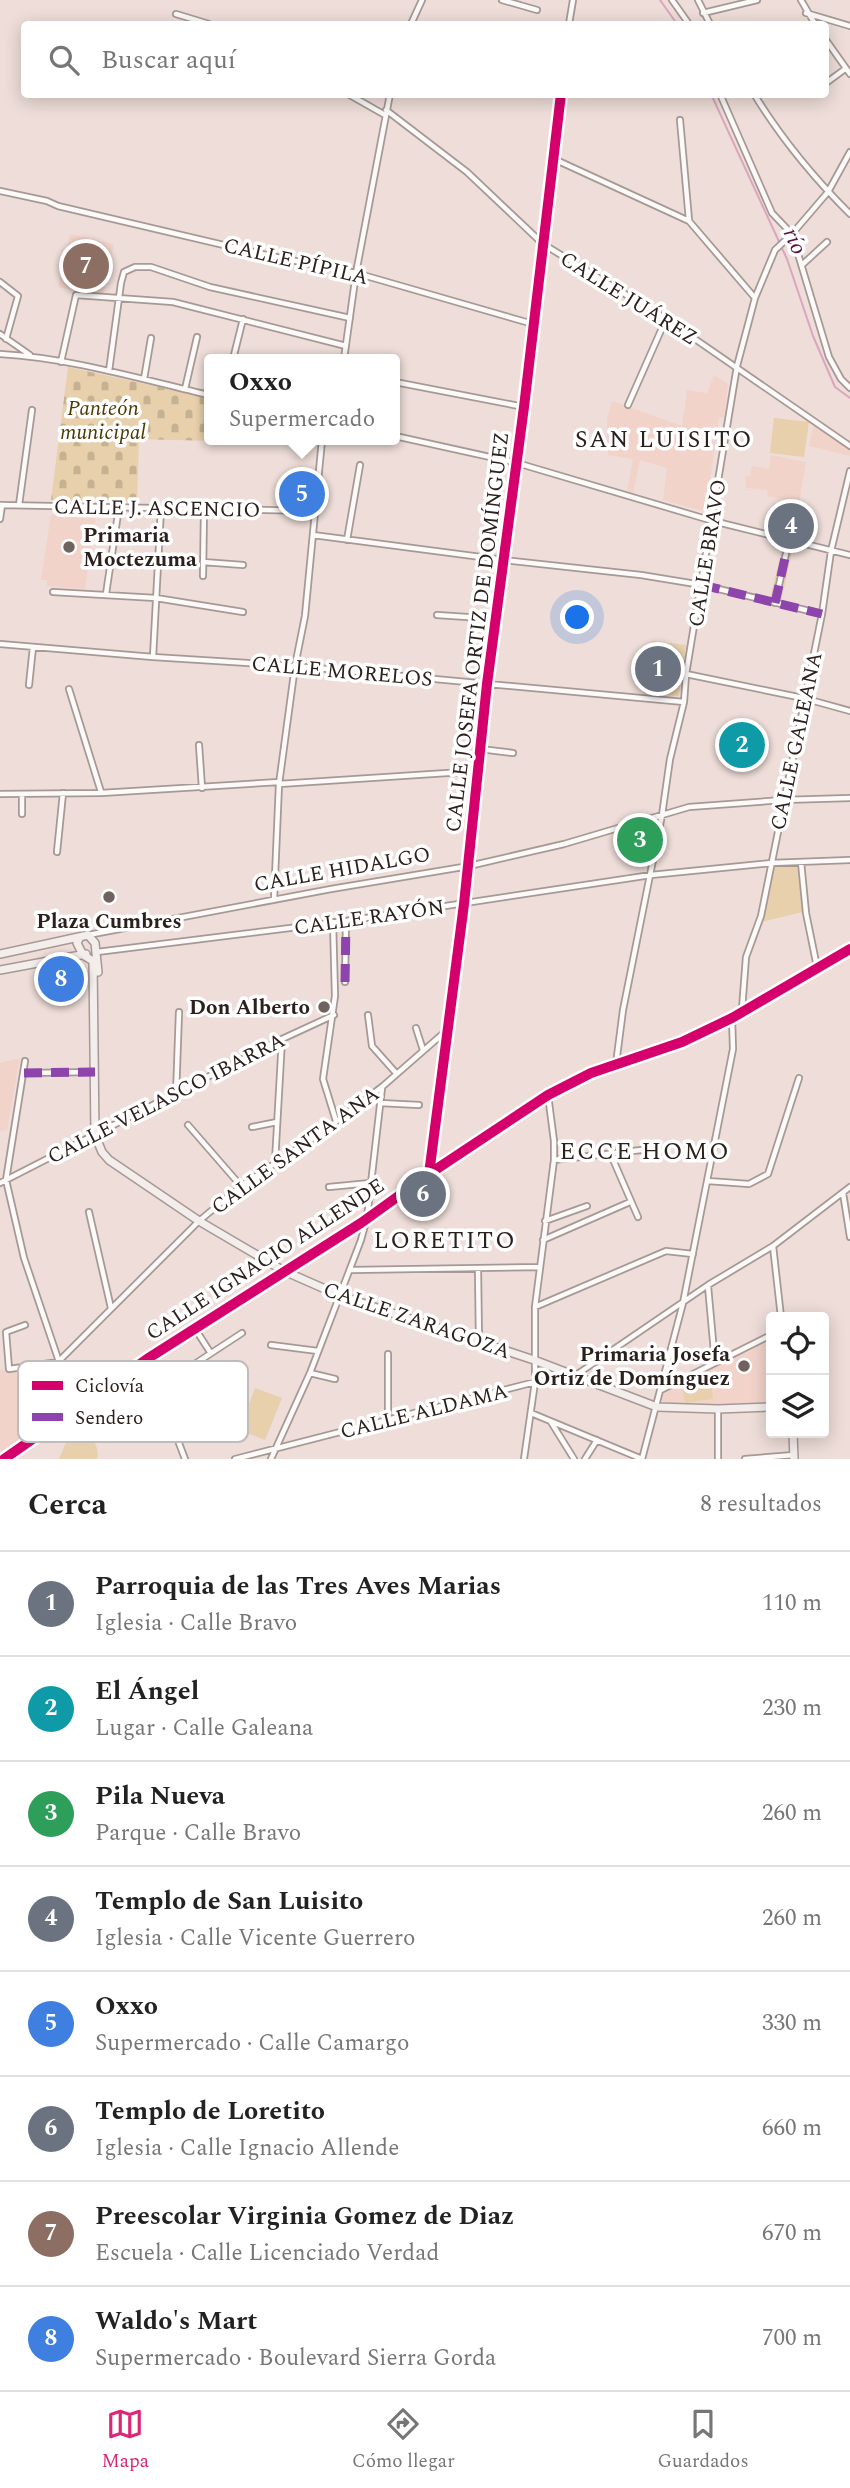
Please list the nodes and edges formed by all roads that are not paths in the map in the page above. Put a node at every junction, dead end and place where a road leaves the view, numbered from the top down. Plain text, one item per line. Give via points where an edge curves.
1 (422, 0) edge
2 (502, 0) edge
3 (573, 0) edge
4 (672, 0) edge
5 (698, 0) edge
6 (756, 0) edge
7 (801, 0) edge
8 (537, 10) dead end
9 (703, 13) junction
10 (806, 13) junction
11 (176, 14) dead end
12 (199, 21) edge
13 (412, 21) edge
14 (570, 21) edge
15 (687, 21) edge
16 (708, 21) edge
17 (813, 21) edge
18 (850, 26) edge
19 (829, 46) edge
20 (845, 69) junction
21 (850, 74) edge
22 (829, 80) edge
23 (356, 98) edge
24 (389, 98) edge
25 (561, 98) edge
26 (722, 98) edge
27 (756, 98) edge
28 (385, 112) junction
29 (680, 120) dead end
30 (850, 152) edge
31 (554, 159) junction
32 (0, 191) edge
33 (828, 192) junction
34 (850, 214) edge
35 (689, 221) junction
36 (791, 235) junction
37 (827, 242) dead end
38 (543, 244) junction
39 (803, 264) junction
40 (356, 273) junction
41 (0, 282) edge
42 (755, 298) junction
43 (120, 299) junction
44 (350, 318) junction
45 (666, 319) junction
46 (243, 320) junction
47 (533, 324) junction
48 (0, 334) edge
49 (197, 337) dead end
50 (150, 338) dead end
51 (6, 339) junction
52 (346, 346) junction
53 (0, 354) edge
54 (234, 354) edge
55 (345, 354) edge
56 (31, 356) junction
57 (61, 362) junction
58 (737, 366) junction
59 (109, 371) junction
60 (144, 379) junction
61 (400, 383) edge
62 (850, 388) edge
63 (185, 389) junction
64 (204, 394) edge
65 (628, 405) dead end
66 (524, 407) junction
67 (32, 410) dead end
68 (400, 437) edge
69 (321, 445) edge
70 (850, 446) edge
71 (517, 463) junction
72 (360, 465) dead end
73 (850, 471) edge
74 (1, 505) edge
75 (19, 505) junction
76 (118, 507) junction
77 (161, 508) junction
78 (204, 509) junction
79 (314, 511) junction
80 (0, 519) edge
81 (713, 522) junction
82 (313, 535) junction
83 (347, 540) junction
84 (789, 540) junction
85 (831, 551) junction
86 (850, 555) edge
87 (504, 560) junction
88 (204, 562) junction
89 (243, 565) dead end
90 (203, 576) dead end
91 (702, 585) junction
92 (53, 592) dead end
93 (106, 594) junction
94 (156, 598) junction
95 (775, 603) junction
96 (243, 612) dead end
97 (822, 614) junction
98 (437, 615) dead end
99 (497, 619) junction
100 (0, 643) edge
101 (33, 647) junction
102 (153, 657) junction
103 (295, 666) junction
104 (686, 674) junction
105 (487, 684) junction
106 (29, 685) dead end
107 (69, 690) dead end
108 (803, 698) junction
109 (684, 702) junction
110 (850, 711) edge
111 (200, 745) dead end
112 (480, 749) junction
113 (513, 753) dead end
114 (478, 771) junction
115 (279, 783) junction
116 (202, 788) junction
117 (63, 793) junction
118 (101, 793) junction
119 (0, 794) edge
120 (22, 794) junction
121 (850, 797) edge
122 (783, 800) junction
123 (22, 814) dead end
124 (662, 815) junction
125 (57, 852) dead end
126 (850, 860) edge
127 (801, 862) junction
128 (771, 863) junction
129 (469, 866) junction
130 (651, 875) junction
131 (274, 900) junction
132 (464, 904) junction
133 (346, 921) junction
134 (333, 922) junction
135 (84, 936) junction
136 (60, 942) junction
137 (850, 949) edge
138 (97, 952) junction
139 (0, 954) edge
140 (83, 955) junction
141 (62, 958) junction
142 (817, 967) junction
143 (0, 970) edge
144 (345, 982) dead end
145 (742, 1010) junction
146 (180, 1012) dead end
147 (334, 1015) junction
148 (368, 1015) dead end
149 (732, 1017) junction
150 (416, 1028) dead end
151 (447, 1031) junction
152 (282, 1039) junction
153 (423, 1050) junction
154 (25, 1061) dead end
155 (616, 1064) junction
156 (95, 1072) junction
157 (24, 1073) junction
158 (397, 1073) junction
159 (799, 1079) dead end
160 (383, 1086) junction
161 (176, 1095) junction
162 (548, 1095) junction
163 (380, 1103) junction
164 (419, 1105) dead end
165 (336, 1121) junction
166 (276, 1122) junction
167 (188, 1125) dead end
168 (252, 1127) dead end
169 (97, 1134) junction
170 (650, 1149) dead end
171 (611, 1155) junction
172 (554, 1160) junction
173 (275, 1163) junction
174 (429, 1174) junction
175 (6, 1180) junction
176 (708, 1181) junction
177 (370, 1182) junction
178 (0, 1183) edge
179 (241, 1186) junction
180 (329, 1187) dead end
181 (850, 1187) edge
182 (843, 1192) junction
183 (630, 1202) junction
184 (587, 1206) dead end
185 (89, 1212) dead end
186 (638, 1217) dead end
187 (367, 1218) junction
188 (545, 1221) junction
189 (199, 1222) junction
190 (850, 1237) edge
191 (543, 1240) junction
192 (773, 1246) junction
193 (693, 1254) junction
194 (540, 1267) junction
195 (478, 1269) junction
196 (351, 1270) junction
197 (284, 1271) junction
198 (708, 1285) junction
199 (341, 1296) junction
200 (683, 1303) junction
201 (535, 1307) junction
202 (111, 1308) junction
203 (780, 1312) edge
204 (25, 1325) dead end
205 (194, 1327) junction
206 (242, 1333) dead end
207 (766, 1338) edge
208 (480, 1341) junction
209 (271, 1345) dead end
210 (318, 1351) junction
211 (210, 1352) junction
212 (388, 1354) dead end
213 (147, 1359) joint
214 (534, 1360) junction
215 (58, 1361) edge
216 (59, 1361) edge
217 (144, 1361) edge
218 (197, 1361) edge
219 (715, 1363) junction
220 (18, 1368) edge
221 (310, 1373) junction
222 (576, 1375) junction
223 (335, 1379) dead end
224 (535, 1382) junction
225 (661, 1390) junction
226 (657, 1407) junction
227 (766, 1407) edge
228 (718, 1409) junction
229 (531, 1413) junction
230 (388, 1420) junction
231 (551, 1422) junction
232 (793, 1438) edge
233 (597, 1440) junction
234 (28, 1442) edge
235 (178, 1442) edge
236 (277, 1448) junction
237 (794, 1457) edge
238 (4, 1459) edge
239 (185, 1459) edge
240 (235, 1459) edge
241 (271, 1459) edge
242 (524, 1459) edge
243 (574, 1459) edge
244 (585, 1459) edge
245 (642, 1459) edge
246 (718, 1459) edge
247 (745, 1459) edge

1 - 13 street
2 - 8 street
3 - 14 street
4 - 15 street
5 - 9 street
6 - 9 street
7 - 10 street
9 - 16 street
10 - 17 street
10 - 18 street
11 - 12 street
19 - 20 street
20 - 21 street
20 - 22 street
23 - 28 street, CALLE JUÁREZ
24 - 28 street
25 - 31 street, CALLE JOSEFA ORTIZ DE DOMÍNGUEZ
26 - 36 street via 772,213
27 - 33 street
28 - 38 street, CALLE JUÁREZ via 467,172
28 - 40 street
29 - 35 street
30 - 33 street, CALLE BRAVO
31 - 35 street
31 - 38 street, CALLE JOSEFA ORTIZ DE DOMÍNGUEZ
32 - 40 street, CALLE PÍPILA via 266,256
33 - 34 street
33 - 36 street, CALLE BRAVO
35 - 42 street
36 - 39 street
36 - 42 street, CALLE BRAVO via 775,250
37 - 39 street
38 - 45 street, CALLE JUÁREZ
38 - 47 street, CALLE JOSEFA ORTIZ DE DOMÍNGUEZ
39 - 62 street via 830,357
40 - 44 street
40 - 47 street, CALLE PÍPILA
41 - 51 street via 18,296
42 - 58 street, CALLE BRAVO
43 - 44 street via 124,272 151,267 210,287
43 - 46 street via 156,299
43 - 57 street via 76,295
43 - 59 street
44 - 52 street
45 - 58 street, CALLE JUÁREZ
45 - 65 street
46 - 52 street
46 - 54 street
47 - 66 street, CALLE JOSEFA ORTIZ DE DOMÍNGUEZ
48 - 51 street
49 - 63 street
50 - 60 street
51 - 56 street
52 - 55 street
53 - 56 street
56 - 57 street
57 - 59 street
58 - 70 street, CALLE JUÁREZ
58 - 81 street, CALLE BRAVO
59 - 60 street
60 - 63 street
61 - 66 street
63 - 64 street
66 - 71 street, CALLE JOSEFA ORTIZ DE DOMÍNGUEZ
67 - 75 street
68 - 71 street
69 - 79 street
71 - 81 street
71 - 87 street, CALLE JOSEFA ORTIZ DE DOMÍNGUEZ
72 - 83 street
73 - 85 street, CALLE GALEANA
74 - 75 street, CALLE J. ASCENCIO
74 - 80 street
75 - 76 street, CALLE J. ASCENCIO
76 - 77 street, CALLE J. ASCENCIO
76 - 93 street
77 - 78 street, CALLE J. ASCENCIO
77 - 94 street
78 - 79 street, CALLE J. ASCENCIO
78 - 88 street
79 - 82 street
81 - 84 street
81 - 91 street, CALLE BRAVO
82 - 83 street
82 - 103 street
83 - 87 street
84 - 85 street
84 - 95 street
85 - 86 street
85 - 97 street, CALLE GALEANA
87 - 91 street
87 - 99 street, CALLE JOSEFA ORTIZ DE DOMÍNGUEZ
88 - 89 street
88 - 90 street
91 - 95 street
91 - 104 street, CALLE BRAVO
92 - 93 street
93 - 94 street
94 - 96 street
94 - 102 street
95 - 97 street
97 - 108 street, CALLE GALEANA
98 - 99 street
99 - 105 street, CALLE JOSEFA ORTIZ DE DOMÍNGUEZ
100 - 101 street, CALLE MORELOS
101 - 102 street, CALLE MORELOS
101 - 106 street
102 - 103 street, CALLE MORELOS
103 - 105 street, CALLE MORELOS
103 - 115 street
104 - 108 street
104 - 109 street, CALLE BRAVO
105 - 109 street, CALLE MORELOS
105 - 112 street, CALLE JOSEFA ORTIZ DE DOMÍNGUEZ
107 - 118 street
108 - 110 street
108 - 122 street, CALLE GALEANA
109 - 124 street, CALLE BRAVO
111 - 116 street
112 - 113 street
112 - 114 street, CALLE JOSEFA ORTIZ DE DOMÍNGUEZ
114 - 115 street
114 - 129 street, CALLE JOSEFA ORTIZ DE DOMÍNGUEZ
115 - 116 street
115 - 131 street
116 - 118 street
117 - 118 street
117 - 120 street
117 - 125 street
119 - 120 street
120 - 123 street
121 - 122 street, CALLE HIDALGO
122 - 124 street, CALLE HIDALGO via 690,807
122 - 128 street, CALLE GALEANA
124 - 129 street, CALLE HIDALGO
124 - 130 street, CALLE BRAVO
126 - 127 street, CALLE RAYÓN
127 - 128 street, CALLE RAYÓN
127 - 142 street
128 - 130 street, CALLE RAYÓN
128 - 145 street, CALLE GALEANA via 761,916 746,957
129 - 131 street, CALLE HIDALGO
129 - 132 street, CALLE JOSEFA ORTIZ DE DOMÍNGUEZ
130 - 132 street, CALLE RAYÓN
130 - 155 street, CALLE BRAVO
131 - 135 street, CALLE HIDALGO
132 - 133 street, CALLE RAYÓN
132 - 151 street, CALLE JOSEFA ORTIZ DE DOMÍNGUEZ
133 - 134 street, CALLE RAYÓN
133 - 144 street
134 - 138 street, CALLE RAYÓN
134 - 147 street
135 - 136 street
135 - 138 street via 94,940
135 - 140 street, CALLE ZARAGOZA via 77,946
136 - 139 street
136 - 141 street
137 - 142 street, CALLE IGNACIO ALLENDE
138 - 140 street
138 - 169 street, CALLE ZARAGOZA
140 - 141 street
140 - 156 street, CALLE ZARAGOZA via 93,961 94,970
141 - 143 street
142 - 145 street, CALLE IGNACIO ALLENDE
145 - 149 street, CALLE IGNACIO ALLENDE
146 - 161 street
147 - 152 street, CALLE VELASCO IBARRA
147 - 165 street via 323,1079
148 - 158 street via 372,1046
149 - 155 street, CALLE IGNACIO ALLENDE via 682,1042
149 - 176 street via 733,1049
150 - 153 street
151 - 153 street, CALLE SANTA ANA
151 - 174 street, CALLE JOSEFA ORTIZ DE DOMÍNGUEZ
152 - 161 street, CALLE VELASCO IBARRA
152 - 166 street
153 - 158 street, CALLE SANTA ANA
154 - 157 street
155 - 162 street, CALLE IGNACIO ALLENDE
156 - 157 street
156 - 169 street, CALLE ZARAGOZA
157 - 175 street
158 - 160 street, CALLE SANTA ANA
159 - 176 street via 768,1174 749,1184
160 - 163 street
160 - 165 street, CALLE SANTA ANA
161 - 169 street, CALLE VELASCO IBARRA
162 - 172 street
162 - 174 street, CALLE IGNACIO ALLENDE
163 - 164 street
163 - 177 street
165 - 173 street, CALLE SANTA ANA
166 - 168 street
166 - 173 street
167 - 179 street
169 - 175 street, CALLE VELASCO IBARRA
169 - 189 street, CALLE ZARAGOZA via 108,1160
170 - 171 street
171 - 172 street
171 - 183 street
172 - 188 street
173 - 179 street, CALLE SANTA ANA
174 - 187 street, CALLE IGNACIO ALLENDE
175 - 178 street, CALLE VELASCO IBARRA
175 - 215 street via 24,1258
176 - 193 street
177 - 180 street
177 - 187 street
179 - 189 street, CALLE SANTA ANA
181 - 182 street, CALLE ALDAMA
182 - 190 street
182 - 192 street, CALLE ALDAMA
183 - 186 street
183 - 191 street
184 - 188 street
185 - 202 street
187 - 196 street
187 - 197 street, CALLE IGNACIO ALLENDE
188 - 191 street
189 - 197 street, CALLE ZARAGOZA
189 - 202 street, CALLE SANTA ANA
191 - 194 street
192 - 198 street, CALLE ALDAMA
192 - 203 street
193 - 200 street
193 - 201 street via 666,1251
194 - 195 street
194 - 201 street
195 - 196 street
195 - 208 street
196 - 199 street
197 - 199 street, CALLE ZARAGOZA
197 - 205 street, CALLE IGNACIO ALLENDE
198 - 200 street, CALLE ALDAMA
198 - 219 street
199 - 208 street, CALLE ZARAGOZA
199 - 210 street
200 - 222 street, CALLE ALDAMA
200 - 225 street
201 - 214 street
202 - 216 street, CALLE SANTA ANA
204 - 220 street via 6,1332 9,1369
205 - 211 street
205 - 213 street, CALLE IGNACIO ALLENDE
206 - 211 street
207 - 219 street
208 - 214 street, CALLE ZARAGOZA
209 - 210 street
210 - 221 street
211 - 218 street
212 - 230 street
213 - 217 street, CALLE IGNACIO ALLENDE
214 - 222 street, CALLE ZARAGOZA
214 - 224 street
219 - 225 street
221 - 223 street
221 - 236 street
222 - 224 street, CALLE ALDAMA
222 - 226 street, CALLE ZARAGOZA
224 - 229 street
224 - 230 street, CALLE ALDAMA
225 - 226 street
226 - 228 street, CALLE ZARAGOZA
226 - 245 street
227 - 228 street, CALLE ZARAGOZA
228 - 246 street
229 - 231 street
229 - 242 street
230 - 236 street, CALLE ALDAMA
231 - 233 street
231 - 243 street
232 - 237 street
233 - 244 street
233 - 245 street
234 - 238 street, CALLE IGNACIO ALLENDE
235 - 239 street
236 - 240 street, CALLE ALDAMA
236 - 241 street
237 - 247 street

